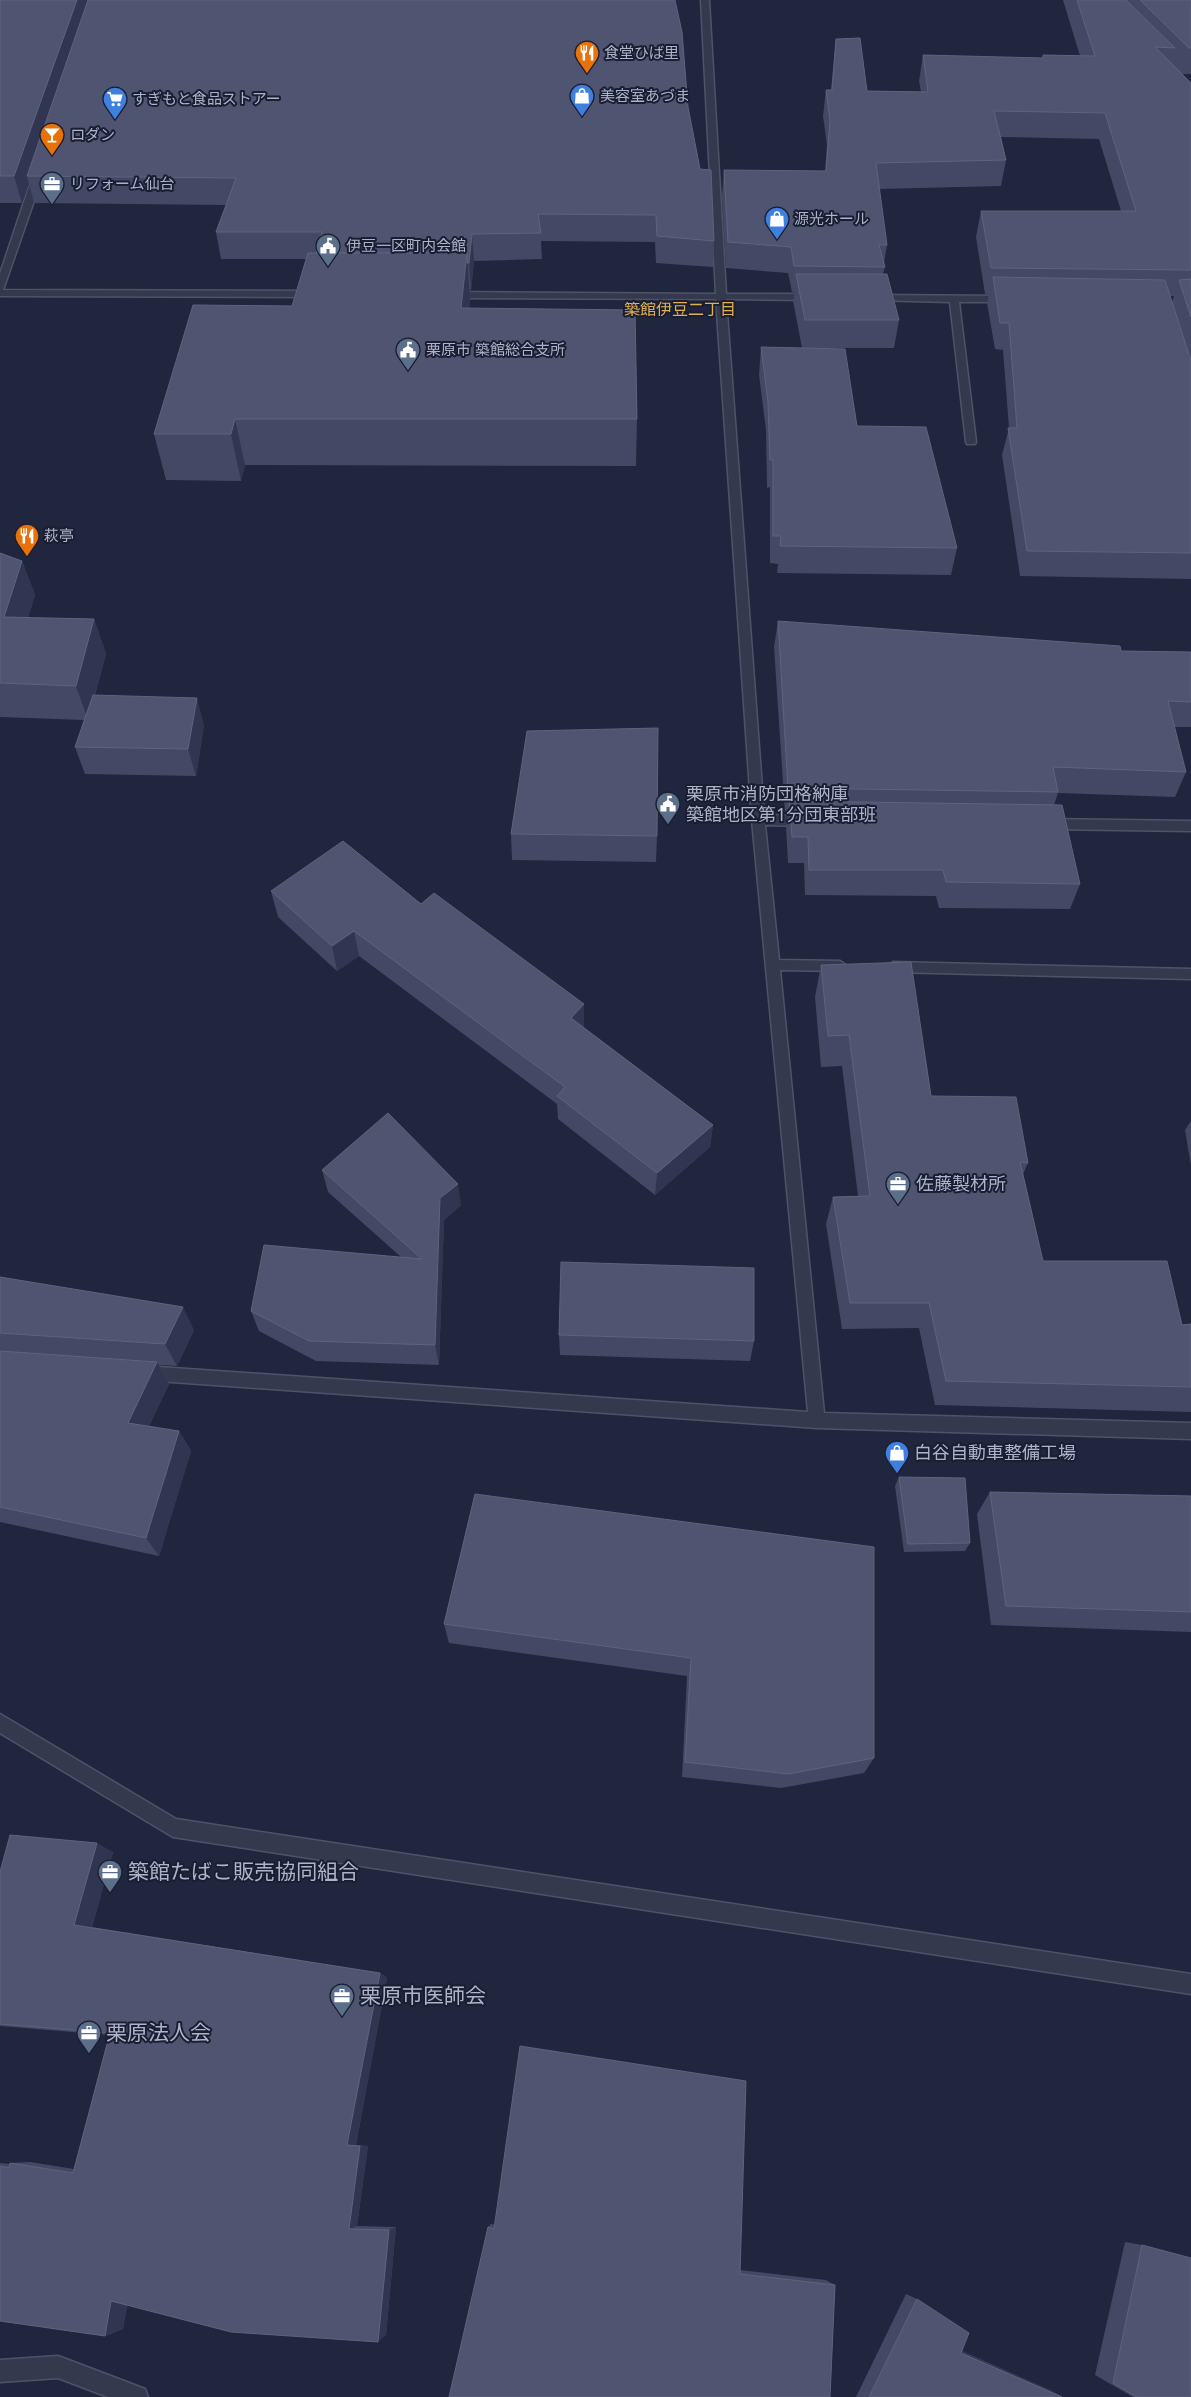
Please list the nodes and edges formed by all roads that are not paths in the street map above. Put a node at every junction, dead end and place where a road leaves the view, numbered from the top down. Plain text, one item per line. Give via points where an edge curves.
1 (706, 0) edge
2 (40, 167) edge
3 (0, 288) edge
4 (0, 293) edge
5 (326, 294) edge
6 (435, 295) edge
7 (722, 296) junction
8 (828, 297) edge
9 (867, 298) edge
10 (954, 298) junction
11 (1013, 299) edge
12 (970, 442) dead end
13 (758, 820) junction
14 (817, 821) edge
15 (1034, 824) edge
16 (1191, 826) edge
17 (772, 964) junction
18 (852, 966) edge
19 (882, 967) edge
20 (1191, 974) edge
21 (130, 1372) edge
22 (817, 1420) junction
23 (1191, 1432) edge
24 (0, 1724) edge
25 (1191, 1984) edge
26 (0, 2371) edge
27 (137, 2397) edge

1 - 7 street
2 - 3 street
4 - 5 street
6 - 7 street
7 - 8 street
7 - 13 street
9 - 10 street
10 - 11 street
10 - 12 street
13 - 14 street
13 - 17 street
15 - 16 street
17 - 18 street
17 - 22 street
19 - 20 street
21 - 22 street
22 - 23 street
24 - 25 street via 173,1828
26 - 27 street via 58,2367

